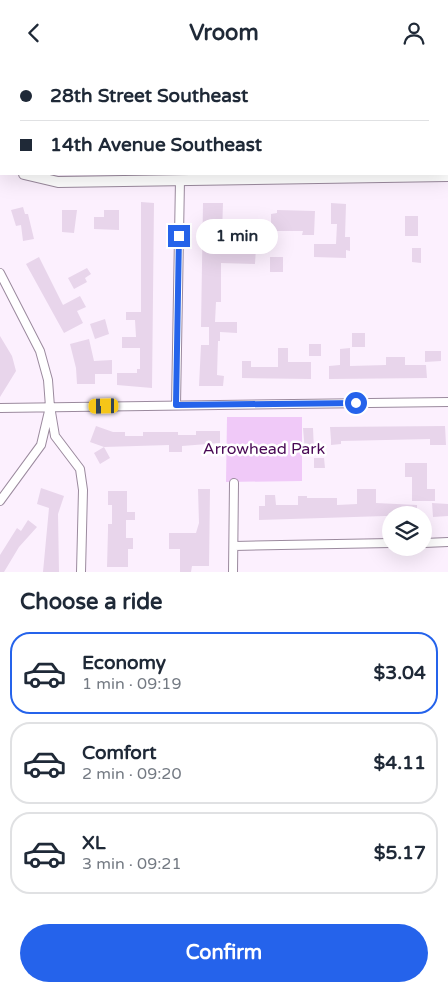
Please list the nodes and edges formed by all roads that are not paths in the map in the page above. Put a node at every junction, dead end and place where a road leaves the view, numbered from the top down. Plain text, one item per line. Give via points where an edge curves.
1 (28, 175) edge
2 (448, 176) edge
3 (180, 179) junction
4 (0, 273) edge
5 (448, 401) edge
6 (176, 405) junction
7 (50, 407) junction
8 (0, 408) edge
9 (234, 483) dead end
10 (0, 501) edge
11 (382, 543) edge
12 (432, 543) edge
13 (448, 543) edge
14 (234, 546) junction
15 (81, 572) edge
16 (233, 572) edge

1 - 3 street via 58,182
2 - 3 street
3 - 6 street
4 - 7 street via 40,351 48,380
5 - 6 street
6 - 7 street
7 - 8 street
7 - 10 street via 41,445
7 - 15 street via 55,436 80,469 83,490
9 - 14 street
11 - 14 street
12 - 13 street
14 - 16 street

